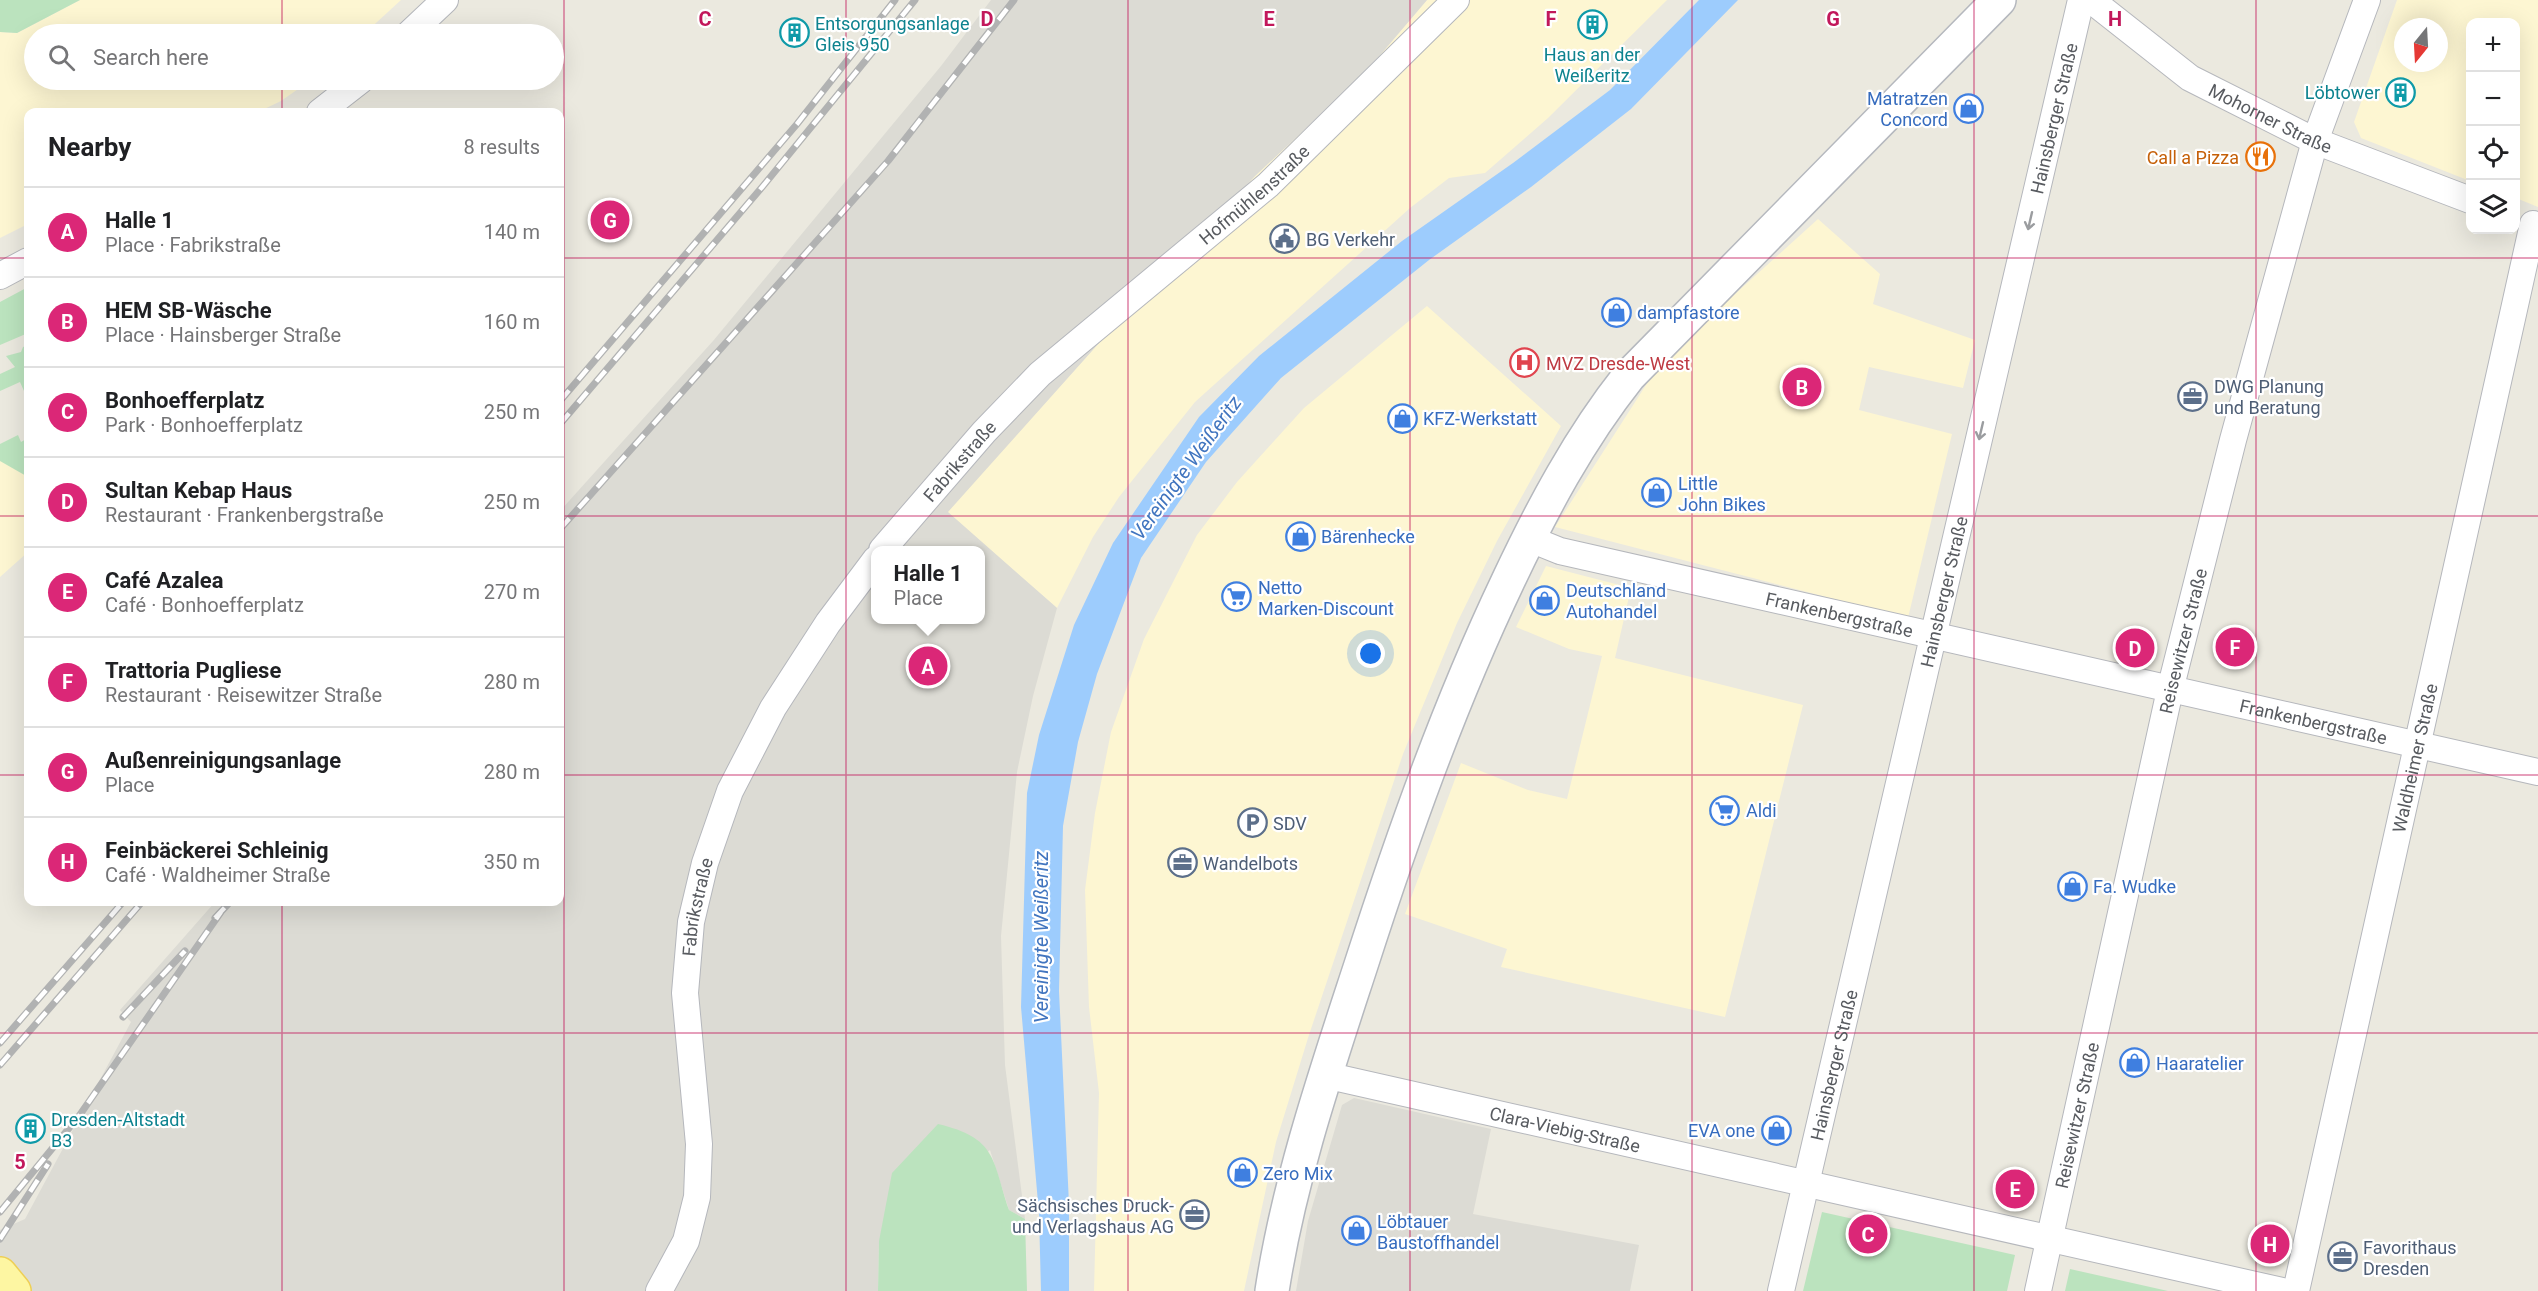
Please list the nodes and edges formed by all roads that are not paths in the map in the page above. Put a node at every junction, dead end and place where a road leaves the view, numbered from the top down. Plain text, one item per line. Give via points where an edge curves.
1 (445, 0) edge
2 (1456, 0) edge
3 (1999, 0) edge
4 (2081, 0) edge
5 (2091, 0) edge
6 (2367, 0) edge
7 (420, 24) edge
8 (348, 90) edge
9 (325, 108) edge
10 (2315, 141) junction
11 (2466, 198) edge
12 (2529, 222) edge
13 (24, 263) edge
14 (0, 276) edge
15 (1040, 374) joint
16 (1528, 538) junction
17 (885, 546) edge
18 (871, 566) edge
19 (1933, 636) junction
20 (2170, 690) junction
21 (2417, 746) junction
22 (2538, 772) edge
23 (1325, 1075) junction
24 (1806, 1183) junction
25 (2050, 1239) junction
26 (0, 1274) edge
27 (14, 1291) edge
28 (659, 1291) edge
29 (1272, 1291) edge
30 (1781, 1291) edge
31 (2038, 1291) edge
32 (2282, 1291) edge
33 (2296, 1291) edge

1 - 7 street
2 - 15 street, Hofmühlenstraße via 1268,185
3 - 16 main road via 1629,376 1596,420
4 -> 19 street, Hainsberger Straße
5 - 10 street, Mohorner Straße via 2190,78
6 - 10 street, Reisewitzer Straße
8 - 9 street
10 - 11 street, Mohorner Straße
10 - 20 street, Reisewitzer Straße
12 - 21 street, Waldheimer Straße
13 - 14 street
15 - 17 street, Fabrikstraße
16 - 19 street, Frankenbergstraße via 1560,551
16 - 23 main road via 1433,758
18 - 28 street, Fabrikstraße via 773,708 730,791 705,863 691,922 685,993 699,1144 697,1197 686,1241
19 - 20 street, Frankenbergstraße
19 - 24 street, Hainsberger Straße
20 - 21 street, Frankenbergstraße
20 - 25 street, Reisewitzer Straße
21 - 22 street, Frankenbergstraße
21 - 33 street, Waldheimer Straße
23 - 24 street, Clara-Viebig-Straße
23 - 29 main road via 1285,1225
24 - 25 street, Clara-Viebig-Straße
24 - 30 street, Hainsberger Straße
25 - 31 street, Reisewitzer Straße
25 - 32 street, Clara-Viebig-Straße
26 - 27 main road

